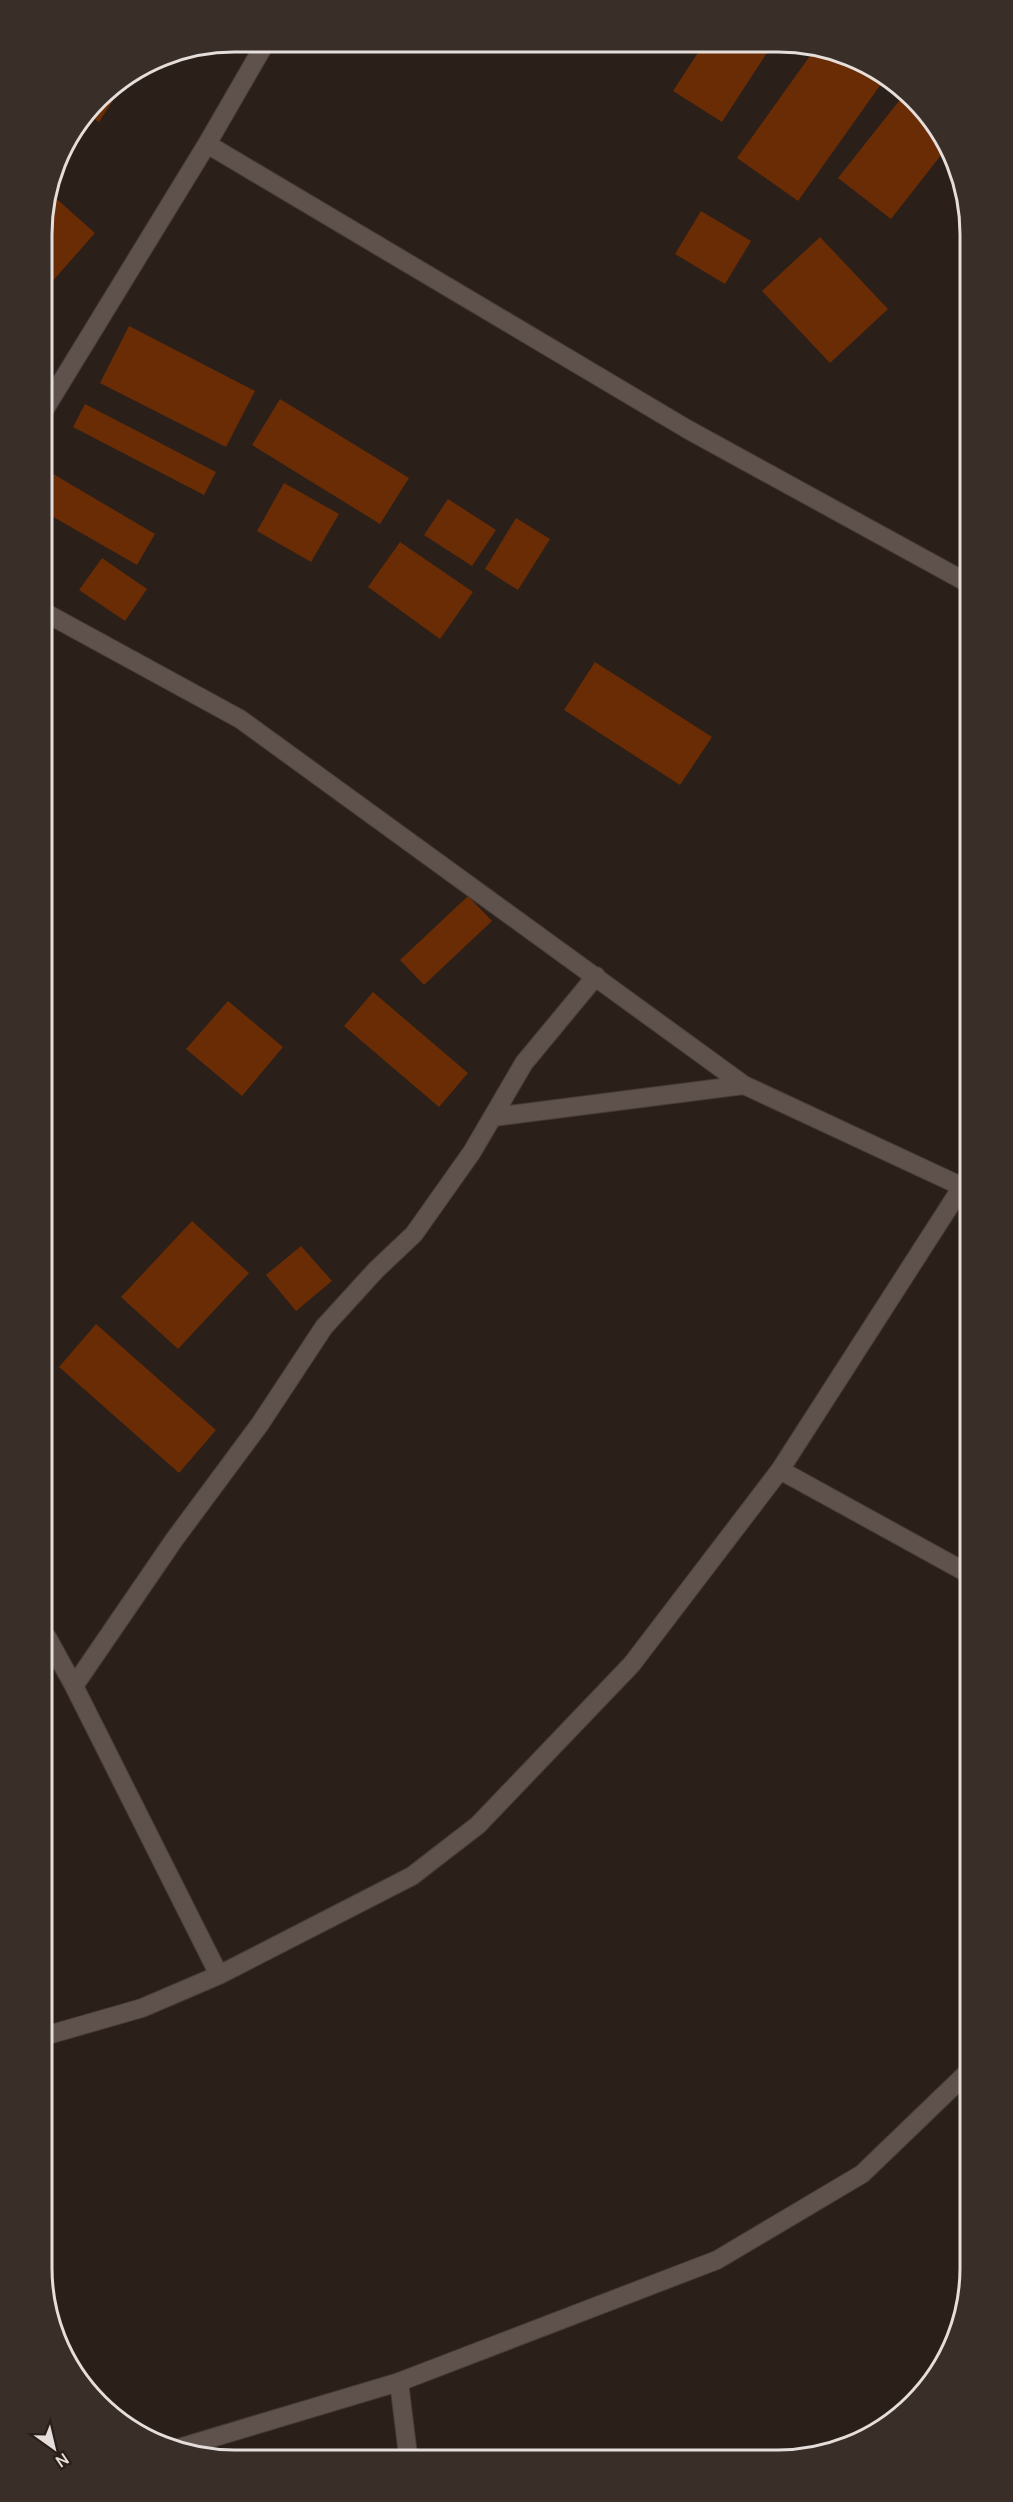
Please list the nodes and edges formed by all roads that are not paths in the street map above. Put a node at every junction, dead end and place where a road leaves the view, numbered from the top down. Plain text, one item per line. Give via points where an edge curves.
1 (260, 52) edge
2 (207, 144) junction
3 (53, 396) edge
4 (960, 579) edge
5 (53, 617) edge
6 (596, 975) junction
7 (744, 1085) junction
8 (493, 1117) junction
9 (960, 1181) edge
10 (960, 1191) edge
11 (780, 1470) junction
12 (960, 1569) edge
13 (52, 1648) edge
14 (74, 1686) junction
15 (219, 1975) junction
16 (52, 2034) edge
17 (960, 2080) edge
18 (399, 2382) junction
19 (192, 2444) edge
20 (407, 2450) edge

1 - 2 street
2 - 3 street
2 - 4 street via 687,429
5 - 6 street via 240,720
6 - 7 street
6 - 8 street via 524,1063
7 - 8 street
7 - 9 street
8 - 14 street via 414,1234 324,1328
10 - 11 street
11 - 12 street
11 - 15 street via 632,1664 478,1825 412,1876
13 - 14 street
14 - 15 street
15 - 16 street via 142,2008
17 - 18 street via 862,2174 717,2260
18 - 19 street
18 - 20 street

